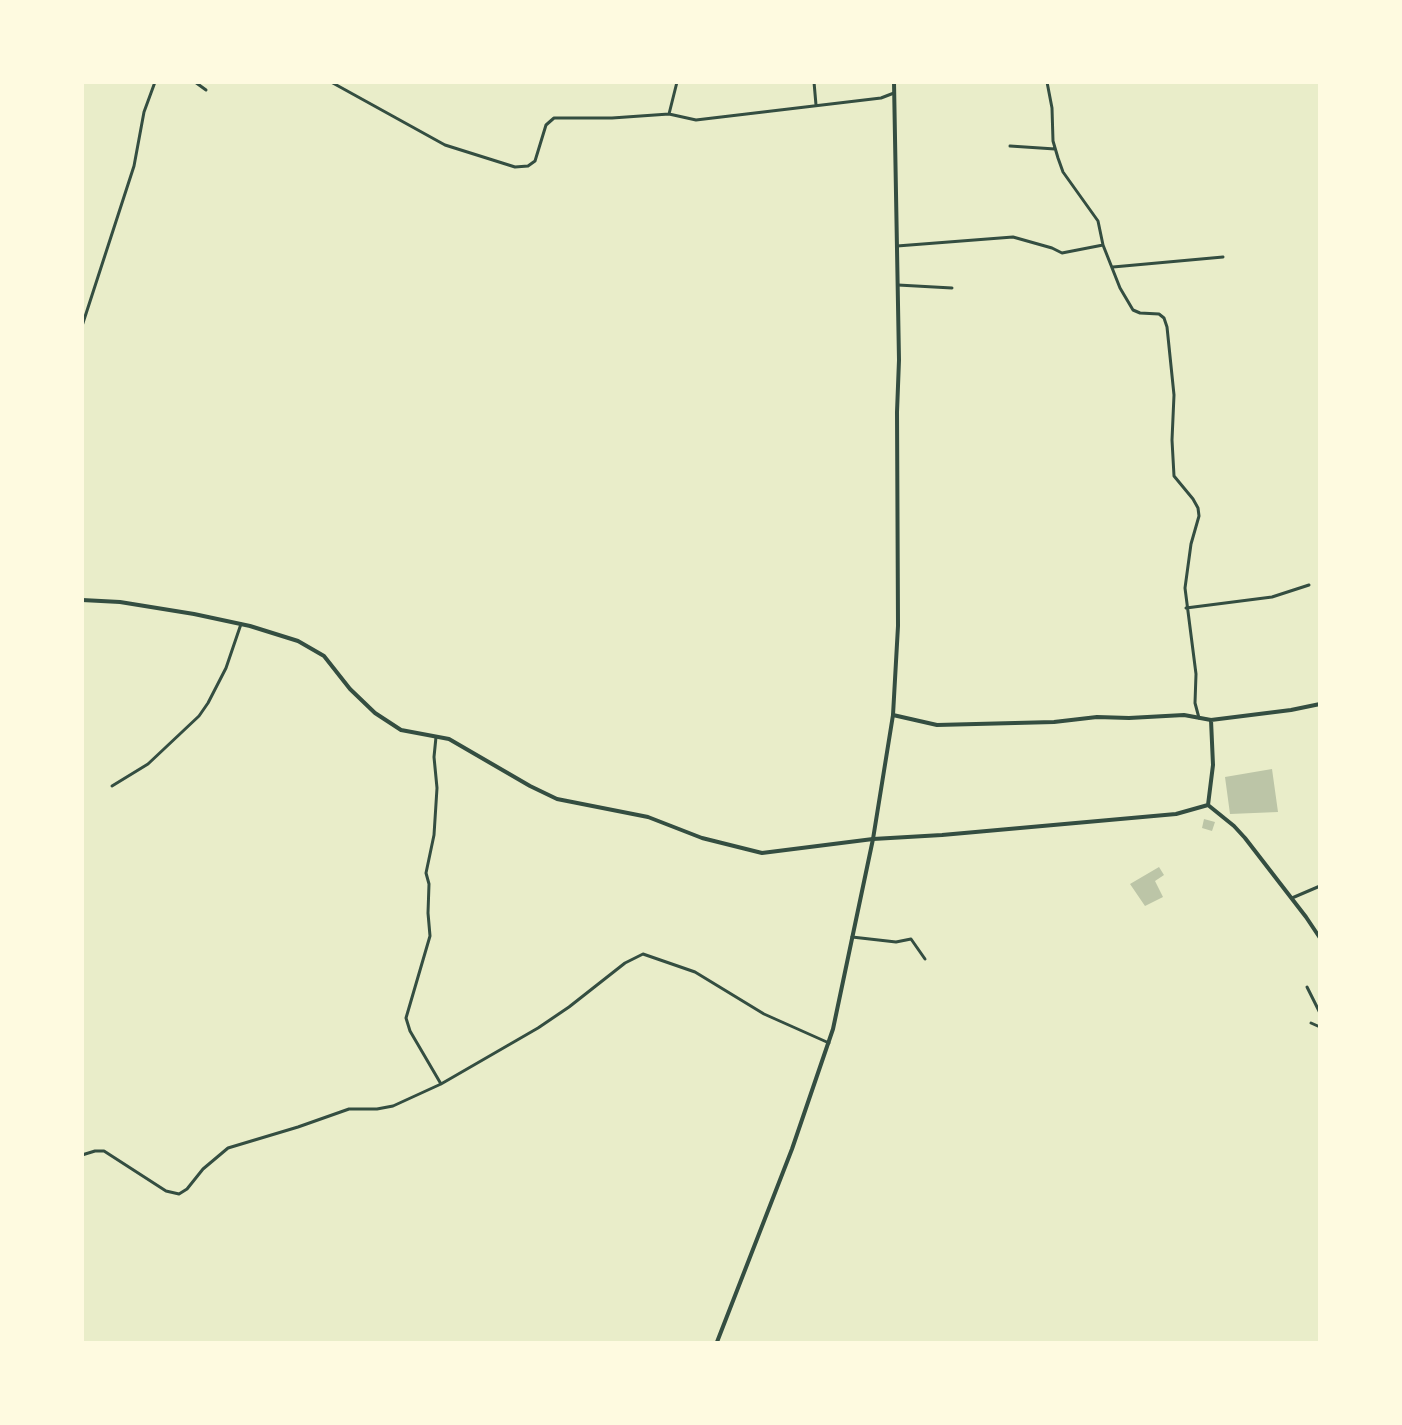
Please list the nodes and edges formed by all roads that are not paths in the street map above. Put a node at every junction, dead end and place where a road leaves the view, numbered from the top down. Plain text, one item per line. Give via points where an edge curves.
1 (155, 82) edge
2 (195, 82) edge
3 (331, 82) edge
4 (677, 82) edge
5 (814, 82) edge
6 (894, 82) edge
7 (1047, 82) edge
8 (206, 90) dead end
9 (894, 93) junction
10 (816, 105) junction
11 (669, 114) junction
12 (1010, 146) dead end
13 (1055, 149) junction
14 (897, 246) junction
15 (1103, 246) junction
16 (1223, 257) dead end
17 (1113, 267) junction
18 (898, 285) junction
19 (952, 288) dead end
20 (82, 326) edge
21 (1309, 585) dead end
22 (82, 600) edge
23 (1186, 608) junction
24 (241, 624) junction
25 (1320, 704) edge
26 (893, 716) junction
27 (1199, 718) junction
28 (1211, 720) junction
29 (436, 735) junction
30 (112, 786) dead end
31 (1208, 805) junction
32 (873, 839) junction
33 (1320, 886) edge
34 (1292, 898) junction
35 (852, 937) junction
36 (1320, 938) edge
37 (924, 959) dead end
38 (1306, 987) dead end
39 (1320, 1013) edge
40 (1311, 1023) dead end
41 (1320, 1027) edge
42 (829, 1043) junction
43 (441, 1084) junction
44 (82, 1155) edge
45 (717, 1342) edge

1 - 20 street via 144,112 134,166
2 - 8 street
3 - 11 street via 445,146 515,167 528,166 535,160 546,125 554,118
4 - 11 street
5 - 10 street
6 - 9 street
7 - 13 street
9 - 10 street
9 - 14 street
10 - 11 street via 696,120
12 - 13 street
13 - 15 street via 1063,172 1098,221
14 - 15 street via 1013,237 1067,253
14 - 18 street
15 - 17 street via 1113,272
16 - 17 street
17 - 23 street via 1133,310 1159,314 1167,327 1174,394 1174,476 1193,499 1199,516 1188,560
18 - 19 street
18 - 26 street via 898,602
21 - 23 street via 1272,597
22 - 24 street via 156,607
23 - 27 street
24 - 29 street via 306,644 324,656 375,713 401,730
24 - 30 street via 226,668 199,716 148,764
25 - 28 street
26 - 27 street via 937,725 1097,717
26 - 32 street
27 - 28 street
28 - 31 street via 1213,765
29 - 32 street via 464,746 557,799 648,817 744,849 762,853
29 - 43 street via 434,835 426,873 430,936 406,1018
31 - 32 street via 1176,814
31 - 34 street via 1234,825
32 - 35 street
33 - 34 street
34 - 36 street
35 - 37 street via 896,942 911,939
35 - 42 street
38 - 39 street
40 - 41 street
42 - 43 street via 764,1014 695,972 643,954 625,963 538,1028
42 - 45 street
43 - 44 street via 393,1106 353,1108 228,1148 179,1194 166,1191 104,1151

